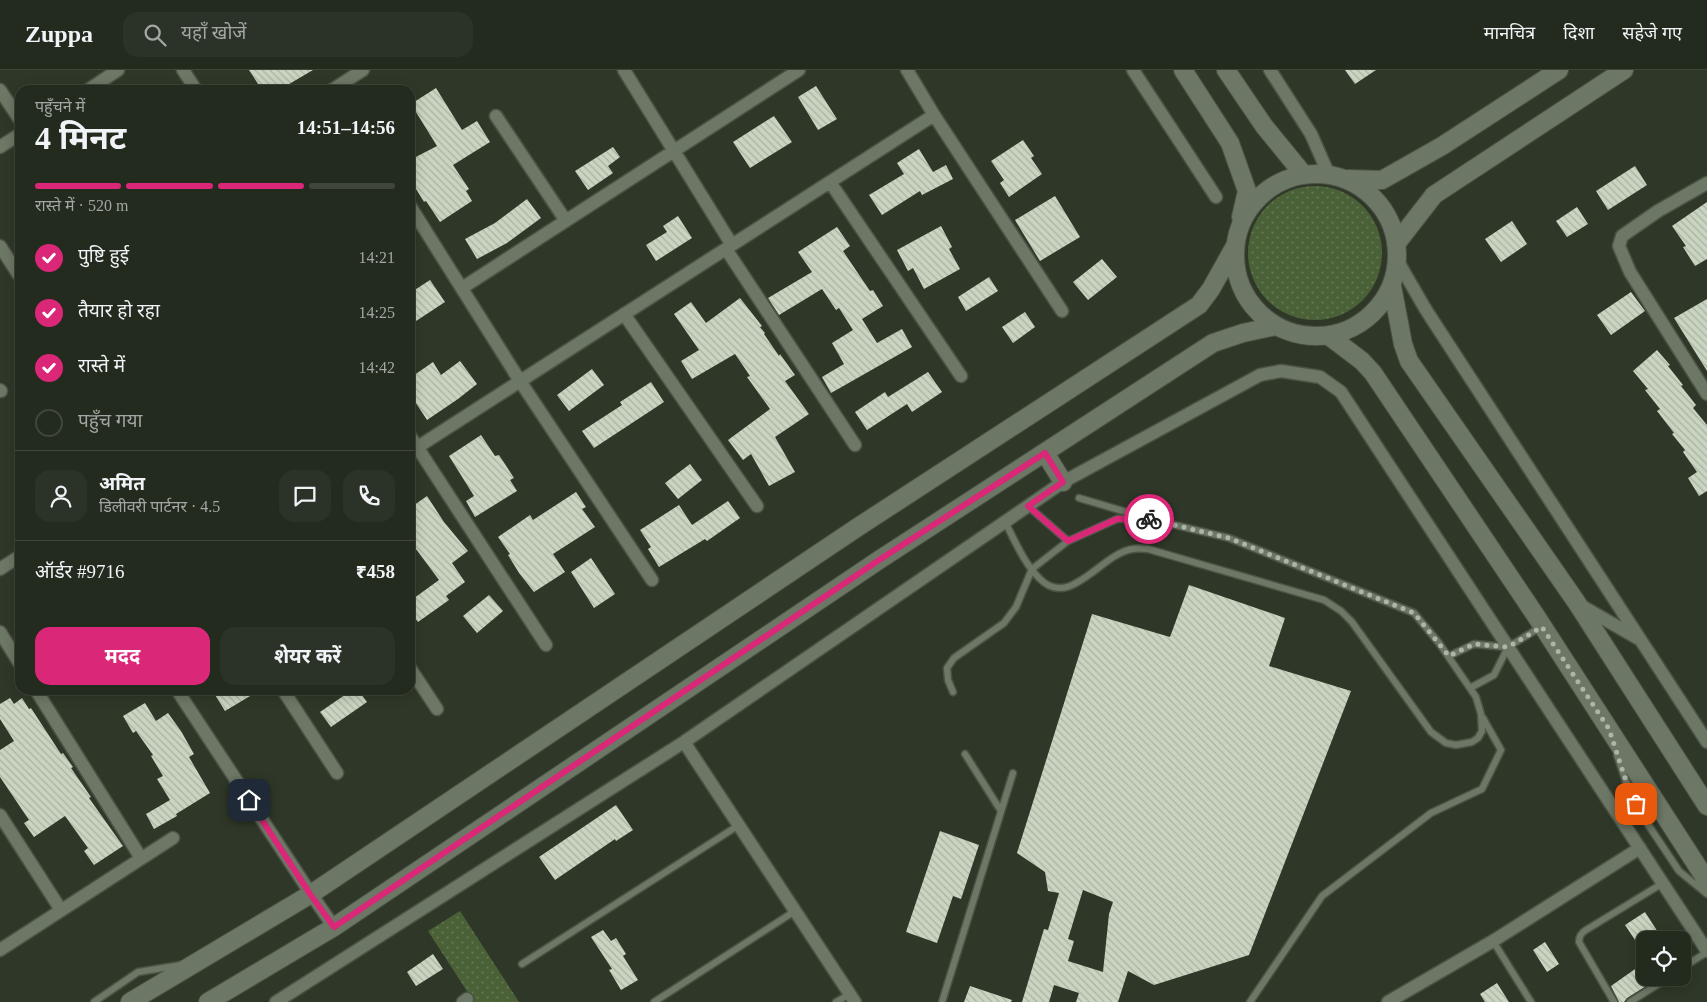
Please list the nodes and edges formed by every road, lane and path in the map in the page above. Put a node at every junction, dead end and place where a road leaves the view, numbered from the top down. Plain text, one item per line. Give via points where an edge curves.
1 (118, 70) edge
2 (183, 70) edge
3 (362, 70) edge
4 (624, 70) edge
5 (799, 70) edge
6 (907, 70) edge
7 (1133, 70) edge
8 (1183, 70) edge
9 (1226, 70) edge
10 (1270, 70) edge
11 (1560, 70) edge
12 (1624, 70) edge
13 (96, 85) edge
14 (193, 85) edge
15 (340, 85) edge
16 (0, 90) edge
17 (15, 112) edge
18 (934, 115) junction
19 (496, 116) dead end
20 (15, 137) edge
21 (0, 147) edge
22 (674, 152) junction
23 (1304, 175) junction
24 (1337, 177) junction
25 (830, 182) junction
26 (1707, 183) edge
27 (1216, 197) dead end
28 (415, 214) edge
29 (566, 221) junction
30 (1236, 239) junction
31 (0, 246) edge
32 (729, 247) junction
33 (1397, 252) junction
34 (15, 269) edge
35 (1392, 286) junction
36 (462, 288) junction
37 (1062, 311) dead end
38 (624, 314) junction
39 (1276, 326) junction
40 (1329, 336) junction
41 (961, 376) dead end
42 (520, 381) junction
43 (1707, 394) edge
44 (415, 443) edge
45 (855, 445) dead end
46 (415, 449) edge
47 (1045, 453) junction
48 (1063, 482) junction
49 (1080, 498) dead end
50 (757, 506) dead end
51 (1028, 506) junction
52 (1146, 518) junction
53 (1005, 522) junction
54 (1068, 541) junction
55 (15, 559) edge
56 (0, 569) edge
57 (1032, 569) junction
58 (652, 580) dead end
59 (1577, 603) junction
60 (1542, 627) junction
61 (0, 632) edge
62 (1641, 641) junction
63 (546, 644) dead end
64 (1508, 647) junction
65 (15, 656) edge
66 (1449, 656) junction
67 (415, 676) edge
68 (1470, 688) junction
69 (953, 692) dead end
70 (39, 695) edge
71 (180, 695) edge
72 (286, 695) edge
73 (436, 709) dead end
74 (1481, 714) junction
75 (1609, 729) junction
76 (684, 742) junction
77 (1707, 742) edge
78 (965, 754) dead end
79 (337, 773) dead end
80 (1013, 773) dead end
81 (1707, 806) edge
82 (1001, 811) junction
83 (0, 815) edge
84 (739, 825) junction
85 (173, 838) dead end
86 (1640, 848) junction
87 (142, 858) junction
88 (1707, 881) edge
89 (1663, 883) junction
90 (310, 894) junction
91 (1707, 894) edge
92 (61, 910) junction
93 (795, 910) junction
94 (334, 927) junction
95 (1493, 941) junction
96 (0, 950) edge
97 (1707, 952) edge
98 (196, 962) junction
99 (1691, 962) edge
100 (522, 964) dead end
101 (1655, 986) edge
102 (852, 998) edge
103 (211, 1000) edge
104 (94, 1002) edge
105 (130, 1002) edge
106 (276, 1002) edge
107 (654, 1002) edge
108 (836, 1002) edge
109 (942, 1002) edge
110 (1250, 1002) edge
111 (1388, 1002) edge
112 (1531, 1002) edge
113 (1614, 1002) edge
114 (1630, 1002) edge

1 - 13 street
2 - 14 street
3 - 15 street
4 - 22 street
5 - 22 street
6 - 18 street
7 - 27 street
8 - 30 street via 1230,143 1247,191
9 - 23 street via 1264,126
10 - 24 street
11 - 24 street via 1442,146 1382,180
12 - 33 street via 1434,194
16 - 17 street
18 - 25 street
18 - 37 street
19 - 29 street
20 - 21 street
22 - 29 street
22 - 32 street
23 - 24 street
23 - 30 street via 1282,181 1262,194 1247,212
24 - 33 street via 1362,188 1377,201 1388,217
25 - 32 street
25 - 41 street
26 - 43 street via 1622,236 1619,246 1630,272
28 - 36 street
29 - 36 street
30 - 39 street via 1236,270 1244,295 1258,313
30 - 90 street via 1212,289 1199,305 850,533
31 - 34 street
32 - 38 street
32 - 45 street
33 - 35 street
33 - 62 street via 1426,310
35 - 40 street via 1377,309 1355,326
35 - 59 street via 1409,361
36 - 42 street
38 - 42 street
38 - 50 street
39 - 40 street via 1301,335
39 - 47 street via 1213,343
40 - 60 street via 1373,373
42 - 44 street
42 - 58 street
46 - 63 street
47 - 48 street
47 - 94 street via 879,560
48 - 51 street
48 - 64 street via 1260,375 1281,371 1320,377 1341,392
49 - 52 lane
51 - 53 street
51 - 54 lane
52 - 54 lane via 1117,519
52 - 66 lane via 1229,538 1414,613
53 - 57 lane
53 - 76 street
54 - 57 lane
55 - 56 street
57 - 69 lane via 1016,607 1004,623 954,658 947,668
57 - 74 lane via 1050,587 1070,588 1119,555 1132,549 1148,549 1324,600 1352,622 1440,740 1456,745 1472,742 1482,731
59 - 62 street
59 - 81 street
60 - 64 lane
60 - 75 street
61 - 65 street
62 - 77 street
64 - 66 lane via 1474,644
64 - 68 lane via 1494,675
64 - 86 street
66 - 68 lane
67 - 73 street
68 - 74 lane
70 - 87 street
71 - 90 street
72 - 79 street
74 - 110 lane via 1501,750 1482,789 1430,813 1322,896
75 - 88 street
75 - 91 lane via 1629,790 1643,817 1679,871
76 - 84 street
76 - 106 street
78 - 82 lane
80 - 82 lane
82 - 109 lane
83 - 92 street
84 - 93 street
84 - 100 lane
85 - 87 street
86 - 89 street
86 - 95 street
87 - 92 street
89 - 97 street
89 - 113 lane via 1586,930 1579,938
90 - 94 street
90 - 98 street
92 - 96 street
93 - 102 street
93 - 107 lane
94 - 103 street
95 - 111 street
95 - 112 lane
97 - 99 lane
98 - 104 lane via 138,972
98 - 105 street
101 - 114 lane
102 - 108 lane

